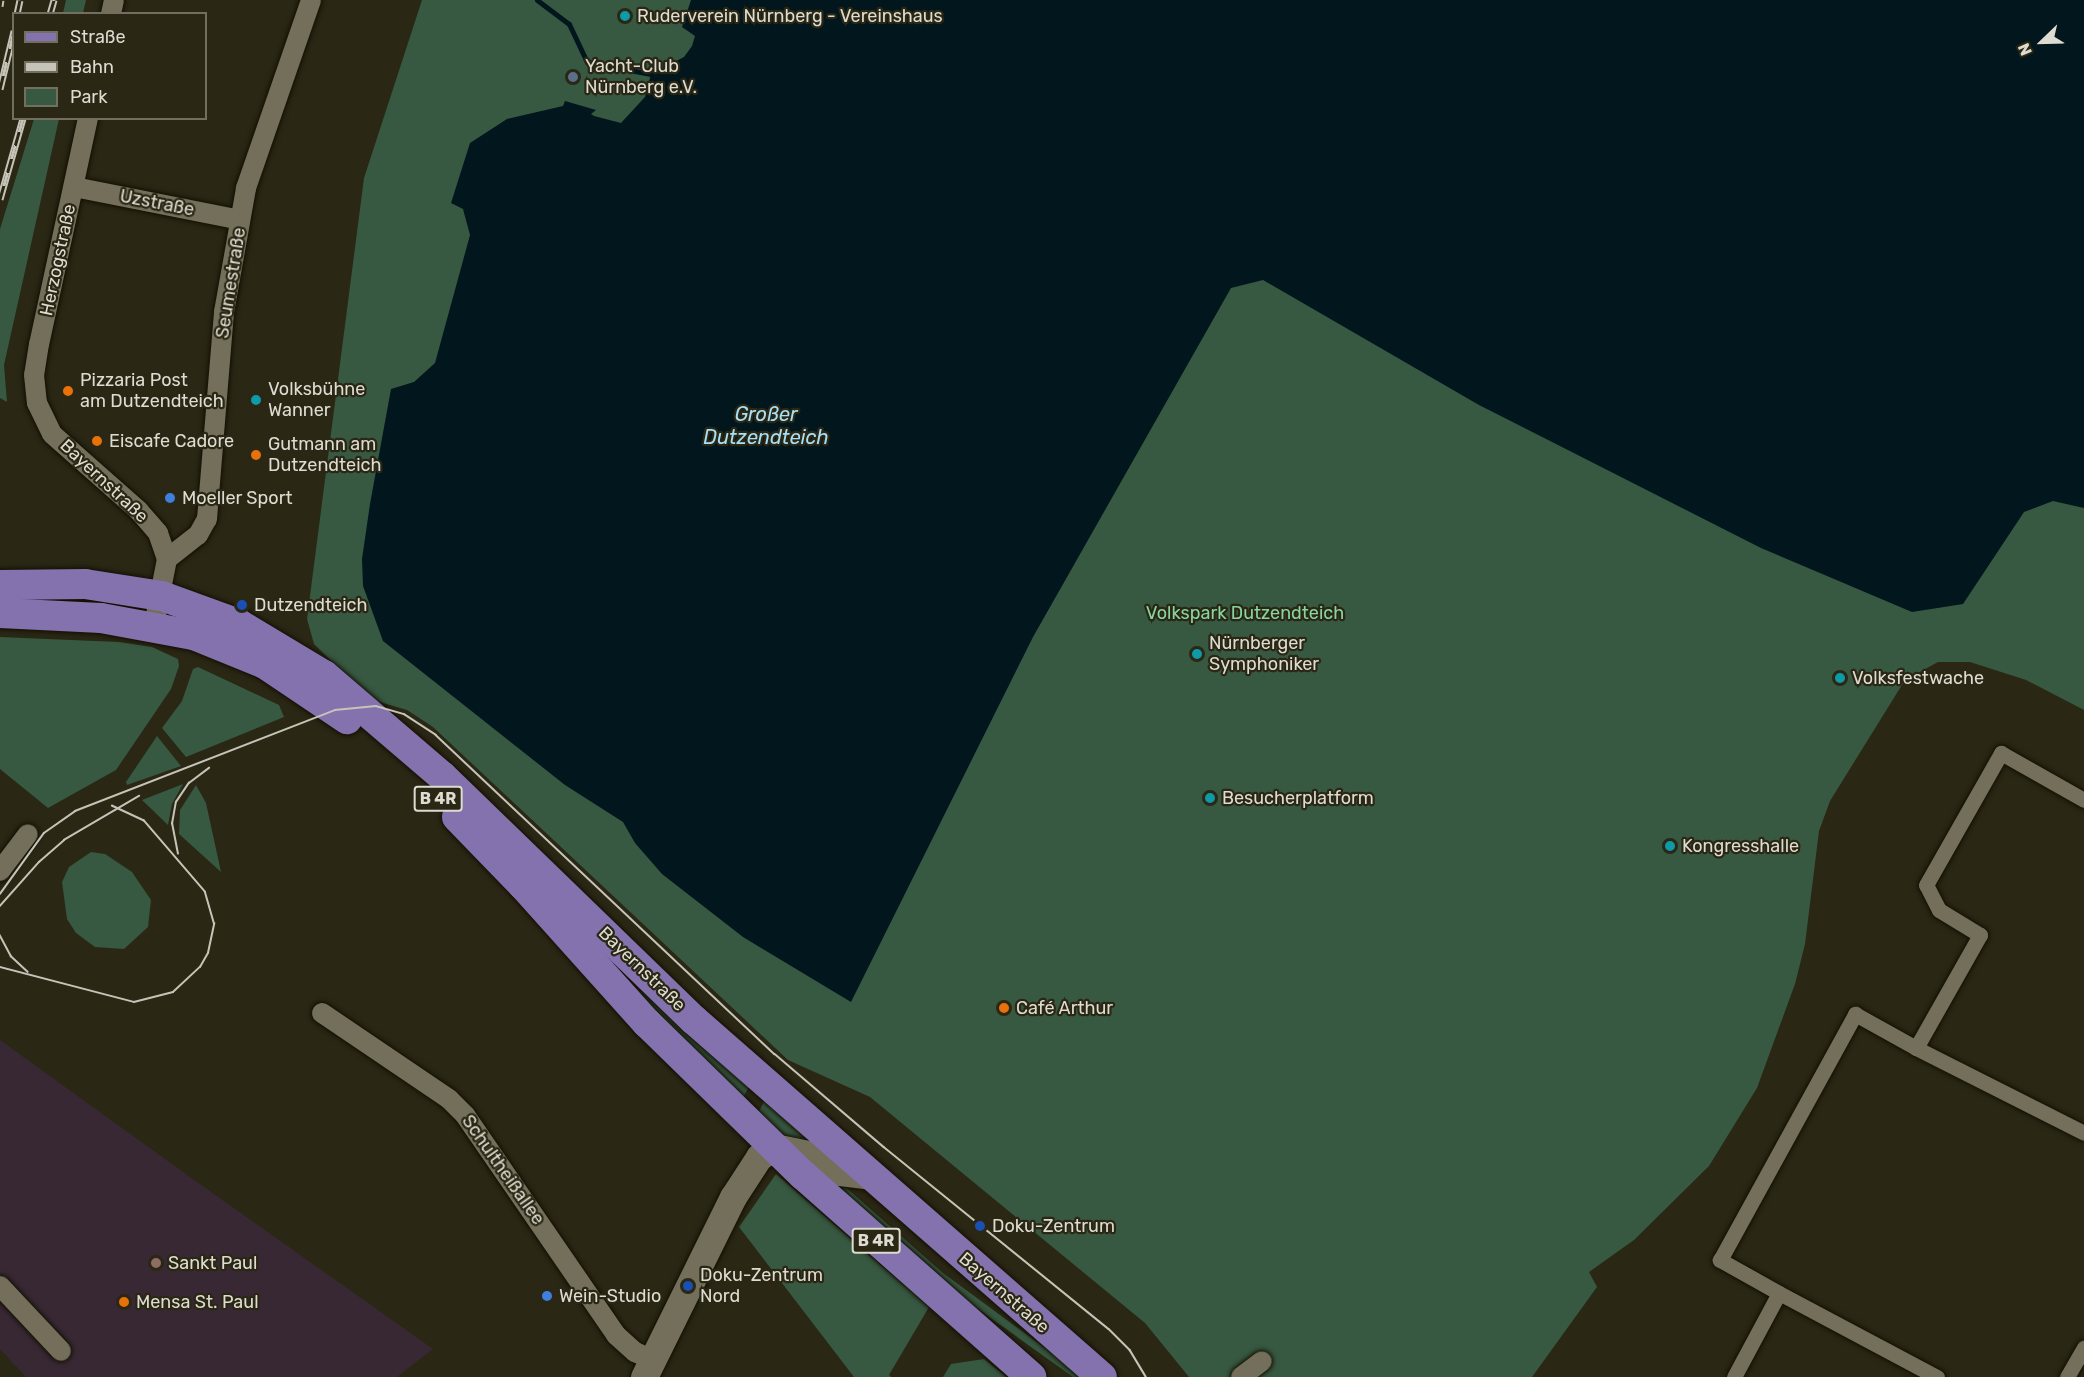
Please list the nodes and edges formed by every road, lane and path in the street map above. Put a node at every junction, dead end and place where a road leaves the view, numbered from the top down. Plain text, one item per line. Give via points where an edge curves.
1 (311, 0) edge
2 (88, 120) edge
3 (74, 187) junction
4 (240, 220) junction
5 (37, 403) joint
6 (167, 559) junction
7 (0, 585) edge
8 (162, 596) junction
9 (0, 613) edge
10 (154, 625) junction
11 (2084, 800) edge
12 (28, 834) dead end
13 (0, 871) edge
14 (322, 1013) dead end
15 (1916, 1048) junction
16 (2084, 1133) edge
17 (774, 1147) junction
18 (871, 1176) junction
19 (0, 1286) edge
20 (1779, 1293) junction
21 (2084, 1347) edge
22 (61, 1351) dead end
23 (1262, 1361) dead end
24 (648, 1368) edge
25 (1031, 1377) edge
26 (1102, 1377) edge
27 (1241, 1377) edge
28 (1734, 1377) edge
29 (1936, 1377) edge
30 (2067, 1377) edge

1 - 4 street, Seumestraße via 249,177
2 - 3 street, Herzogstraße
3 - 4 street, Uzstraße
3 - 5 street, Herzogstraße via 34,375
4 - 6 street, Seumestraße via 225,312 207,519 198,535
5 - 6 street, Bayernstraße via 52,434 148,521 164,545
6 - 8 street
7 - 8 main road, B 4R via 86,584
8 - 10 street
8 - 18 main road, Bayernstraße / B 4R via 209,611 266,638 363,706 540,869 663,991
9 - 10 main road, B 4R via 75,615
10 - 17 main road, Bayernstraße / B 4R via 194,635 254,658 300,684 343,716 504,864 640,1015
11 - 15 street via 2001,753 1926,885 1939,910 1980,935
12 - 13 street
14 - 24 street, Schultheißallee via 449,1099 465,1115 616,1335
15 - 16 street
15 - 20 street via 1855,1014 1849,1024 1720,1260
17 - 18 main road via 818,1156 840,1172
17 - 24 main road, Schultheißallee via 759,1156 740,1184
17 - 25 main road, Bayernstraße / B 4R
18 - 26 main road, Bayernstraße / B 4R
19 - 22 street
20 - 28 street
20 - 29 street
21 - 30 street
23 - 27 street

